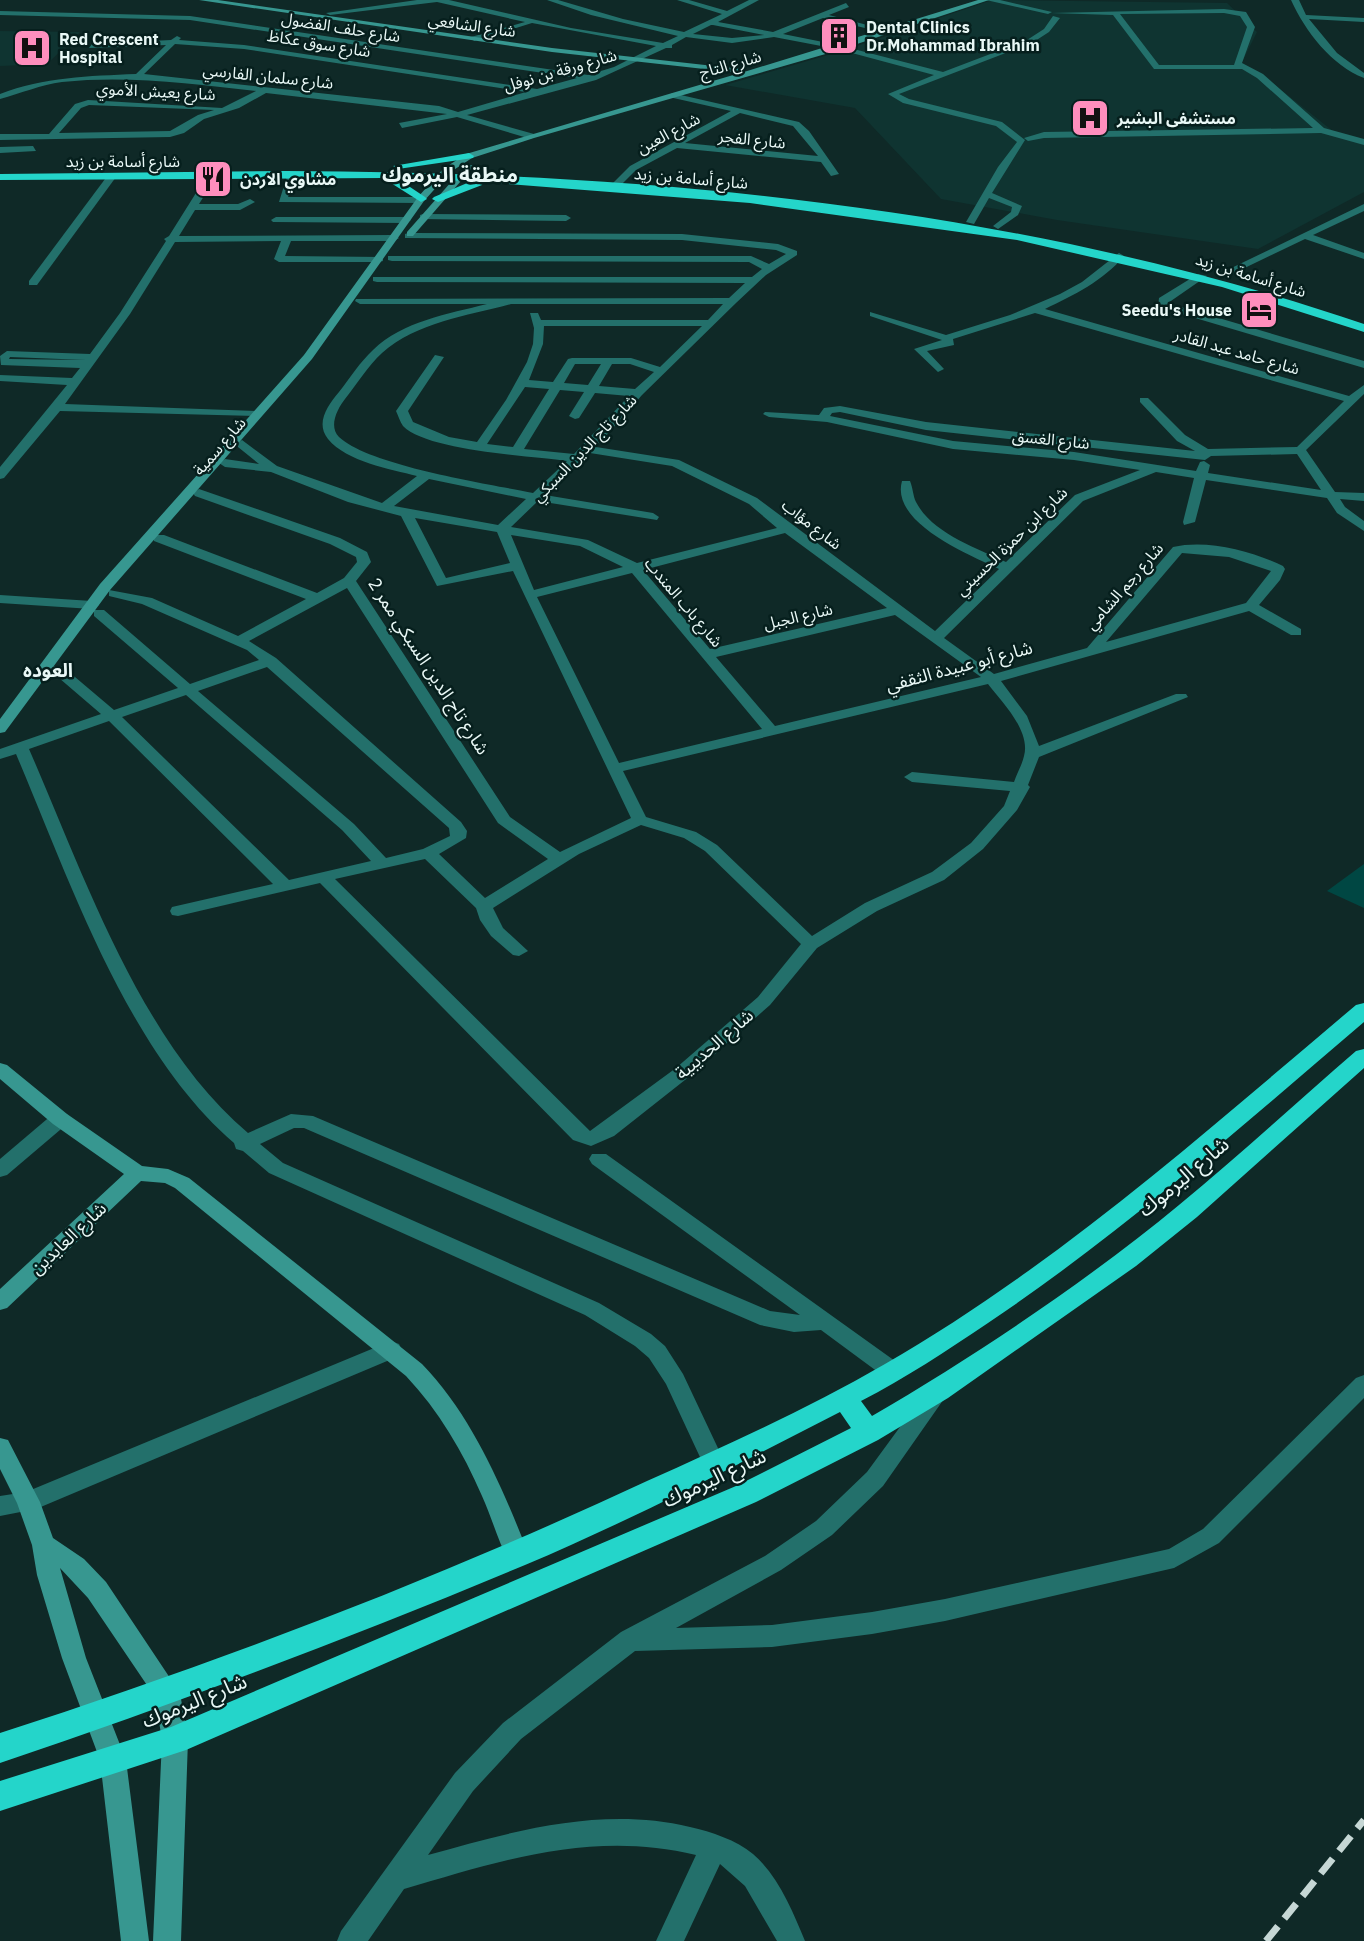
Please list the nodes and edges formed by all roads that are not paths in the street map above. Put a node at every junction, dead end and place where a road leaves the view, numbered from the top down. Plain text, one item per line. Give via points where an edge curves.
1 (203, 0) edge
2 (437, 0) edge
3 (551, 0) edge
4 (681, 0) edge
5 (755, 0) edge
6 (987, 0) edge
7 (1295, 0) edge
8 (846, 5) dead end
9 (578, 8) junction
10 (0, 13) edge
11 (730, 14) junction
12 (1051, 14) junction
13 (325, 15) junction
14 (820, 15) junction
15 (1118, 17) junction
16 (1304, 17) junction
17 (190, 18) junction
18 (1364, 20) edge
19 (532, 22) junction
20 (713, 23) junction
21 (890, 32) junction
22 (691, 34) junction
23 (771, 35) junction
24 (474, 39) junction
25 (174, 42) junction
26 (92, 46) dead end
27 (670, 46) junction
28 (834, 48) junction
29 (640, 60) junction
30 (696, 67) junction
31 (1241, 67) junction
32 (708, 70) junction
33 (753, 72) junction
34 (138, 75) junction
35 (737, 76) junction
36 (942, 76) junction
37 (1364, 76) edge
38 (593, 78) junction
39 (0, 83) edge
40 (712, 83) junction
41 (20, 89) junction
42 (265, 90) junction
43 (539, 92) junction
44 (672, 95) junction
45 (0, 97) edge
46 (232, 108) junction
47 (740, 110) junction
48 (460, 114) junction
49 (1313, 123) junction
50 (999, 124) junction
51 (402, 125) dead end
52 (1053, 127) junction
53 (1321, 130) junction
54 (52, 136) junction
55 (531, 136) junction
56 (0, 137) edge
57 (1025, 140) junction
58 (1364, 142) edge
59 (676, 145) junction
60 (33, 149) dead end
61 (0, 150) edge
62 (477, 155) junction
63 (826, 160) junction
64 (0, 172) edge
65 (379, 173) junction
66 (451, 174) junction
67 (834, 174) dead end
68 (292, 176) junction
69 (494, 176) junction
70 (0, 177) edge
71 (111, 177) junction
72 (211, 177) junction
73 (615, 184) junction
74 (987, 194) junction
75 (438, 199) junction
76 (421, 200) junction
77 (250, 202) dead end
78 (191, 207) junction
79 (1364, 207) edge
80 (423, 217) junction
81 (566, 218) dead end
82 (276, 219) dead end
83 (406, 220) junction
84 (971, 222) junction
85 (998, 226) junction
86 (408, 236) junction
87 (1305, 236) junction
88 (287, 238) junction
89 (394, 238) junction
90 (169, 239) junction
91 (1119, 256) junction
92 (1364, 256) edge
93 (386, 259) junction
94 (769, 268) junction
95 (1224, 274) junction
96 (1202, 276) junction
97 (377, 279) junction
98 (755, 280) junction
99 (33, 283) dead end
100 (360, 301) junction
101 (673, 301) junction
102 (732, 301) junction
103 (507, 302) junction
104 (529, 302) junction
105 (1034, 309) junction
106 (873, 314) dead end
107 (1364, 319) edge
108 (540, 323) junction
109 (711, 323) junction
110 (669, 324) junction
111 (1364, 328) edge
112 (946, 338) junction
113 (439, 356) dead end
114 (91, 361) junction
115 (609, 361) junction
116 (1364, 365) edge
117 (938, 369) dead end
118 (662, 371) junction
119 (0, 378) edge
120 (75, 382) junction
121 (519, 383) junction
122 (556, 386) junction
123 (1364, 388) edge
124 (592, 389) junction
125 (638, 393) junction
126 (1144, 400) dead end
127 (1351, 400) junction
128 (57, 407) junction
129 (257, 414) junction
130 (769, 414) dead end
131 (575, 415) dead end
132 (823, 419) junction
133 (242, 444) junction
134 (481, 445) junction
135 (517, 450) junction
136 (1300, 450) junction
137 (581, 454) junction
138 (1205, 455) junction
139 (225, 463) junction
140 (1156, 468) junction
141 (273, 469) junction
142 (0, 475) edge
143 (426, 475) junction
144 (1203, 476) junction
145 (906, 484) dead end
146 (199, 493) junction
147 (1330, 495) junction
148 (538, 496) junction
149 (1364, 497) edge
150 (383, 508) junction
151 (406, 513) junction
152 (653, 517) dead end
153 (1189, 522) dead end
154 (1364, 527) edge
155 (502, 528) junction
156 (788, 529) junction
157 (159, 538) junction
158 (515, 566) junction
159 (634, 567) junction
160 (1008, 568) junction
161 (349, 581) junction
162 (114, 593) junction
163 (528, 595) junction
164 (317, 598) junction
165 (0, 599) edge
166 (1251, 606) junction
167 (95, 609) junction
168 (898, 610) junction
169 (1296, 632) dead end
170 (937, 638) junction
171 (240, 640) junction
172 (1093, 649) junction
173 (705, 655) junction
174 (271, 661) junction
175 (57, 670) junction
176 (992, 679) junction
177 (190, 690) junction
178 (1181, 697) dead end
179 (112, 716) junction
180 (0, 729) edge
181 (772, 732) junction
182 (0, 743) edge
183 (21, 747) junction
184 (0, 754) edge
185 (1033, 754) junction
186 (616, 768) junction
187 (912, 777) dead end
188 (1022, 787) junction
189 (640, 820) junction
190 (428, 853) junction
191 (559, 859) junction
192 (383, 864) junction
193 (324, 878) junction
194 (285, 886) junction
195 (484, 906) junction
196 (178, 911) dead end
197 (811, 943) junction
198 (519, 951) dead end
199 (1364, 1010) edge
200 (1364, 1056) edge
201 (0, 1069) edge
202 (60, 1119) junction
203 (243, 1144) junction
204 (599, 1159) dead end
205 (0, 1170) edge
206 (136, 1174) junction
207 (0, 1302) edge
208 (824, 1322) junction
209 (391, 1350) junction
210 (894, 1372) junction
211 (1364, 1384) edge
212 (939, 1390) junction
213 (844, 1397) junction
214 (868, 1432) junction
215 (0, 1447) edge
216 (714, 1463) junction
217 (28, 1502) junction
218 (0, 1506) edge
219 (44, 1545) junction
220 (517, 1555) junction
221 (631, 1640) junction
222 (160, 1682) junction
223 (91, 1705) junction
224 (175, 1740) junction
225 (0, 1748) edge
226 (113, 1760) junction
227 (0, 1796) edge
228 (714, 1847) junction
229 (395, 1878) junction
230 (135, 1941) edge
231 (166, 1941) edge
232 (351, 1941) edge
233 (670, 1941) edge
234 (791, 1941) edge

1 - 13 street, شارع الشافعي
2 - 13 street
2 - 19 street
3 - 9 street
4 - 11 street
5 - 11 street, شارع ورقة بن نوفل
6 - 12 street
6 - 21 street, شارع التاج
7 - 16 street
8 - 14 street
9 - 19 street
9 - 22 street
10 - 17 street, شارع حلف الفضول
11 - 20 street, شارع ورقة بن نوفل
12 - 15 street
12 - 36 street via 1052,26 1040,35
13 - 24 street, شارع الشافعي
14 - 21 street
14 - 23 street
15 - 31 street via 1157,67
15 - 31 street via 1129,11 1243,14 1251,30 1238,64
16 - 18 street
16 - 37 street via 1346,68
17 - 25 street
17 - 38 street, شارع حلف الفضول
19 - 24 street
19 - 27 street
20 - 22 street, شارع ورقة بن نوفل
20 - 23 street
21 - 28 street, شارع التاج
22 - 23 street via 745,41
22 - 27 street, شارع ورقة بن نوفل
23 - 28 street
24 - 29 street, شارع الشافعي
25 - 26 street, شارع سوق عكاظ
25 - 34 street
25 - 43 street, شارع سوق عكاظ via 263,49
27 - 29 street, شارع ورقة بن نوفل
28 - 33 street, شارع التاج
28 - 36 street
29 - 30 street, شارع الشافعي
29 - 38 street, شارع ورقة بن نوفل
30 - 32 street, شارع الشافعي
30 - 33 street, شارع الشافعي
31 - 49 street via 1261,76
32 - 35 street, شارع الشافعي
32 - 40 street
33 - 35 street, شارع التاج
34 - 41 street, شارع سلمان الفارسي via 77,77
34 - 42 street, شارع سلمان الفارسي
35 - 40 street, شارع التاج
36 - 50 street via 892,96
38 - 43 street, شارع ورقة بن نوفل
39 - 41 street
40 - 44 street, شارع التاج
41 - 45 street, شارع سلمان الفارسي
42 - 46 street
42 - 48 street, شارع سلمان الفارسي
43 - 48 street, شارع ورقة بن نوفل
44 - 47 street
44 - 55 street, شارع التاج
46 - 54 street via 201,117 170,134
46 - 54 street, شارع يعيش الأموي via 88,102 78,106
47 - 59 street, شارع العين
47 - 63 street via 796,124
48 - 51 street, شارع ورقة بن نوفل
48 - 55 street, شارع سلمان الفارسي
49 - 52 street
49 - 53 street
50 - 52 street
50 - 57 street
52 - 57 street
53 - 57 street via 1044,135
53 - 58 street
54 - 56 street
55 - 62 street, شارع التاج
57 - 74 street
59 - 63 street, شارع الفجر
59 - 73 street, شارع العين via 633,168
60 - 61 street
62 - 65 highway
62 - 66 street, شارع التاج
62 - 66 street, شارع التاج
62 - 69 highway
63 - 67 street
64 - 65 highway, شارع أسامة بن زيد
65 - 66 highway, شارع أسامة بن زيد
65 - 68 highway, شارع أسامة بن زيد
65 - 76 highway
66 - 69 highway, شارع أسامة بن زيد
66 - 75 street, شارع سمية
66 - 76 street, شارع سمية
68 - 72 highway, شارع أسامة بن زيد
68 - 76 street via 282,200
69 - 73 highway, شارع أسامة بن زيد
69 - 75 highway
70 - 71 highway, شارع أسامة بن زيد
71 - 72 highway, شارع أسامة بن زيد
71 - 99 street
72 - 78 street
73 - 84 highway, شارع أسامة بن زيد via 799,200
73 - 91 highway, شارع أسامة بن زيد via 953,225
74 - 84 street
74 - 85 street via 1008,200 1019,210
75 - 80 street, شارع سمية
76 - 83 street, شارع سمية
77 - 78 street via 240,207
78 - 90 street
79 - 87 street
80 - 81 street
80 - 86 street, شارع سمية
82 - 83 street
83 - 89 street, شارع سمية
84 - 85 highway, شارع أسامة بن زيد
85 - 95 highway, شارع أسامة بن زيد
86 - 93 street, شارع سمية
86 - 94 street, شارع تاج الدين السبكي via 682,237 778,247 794,253
87 - 92 street
87 - 95 street
88 - 89 street
88 - 90 street
88 - 93 street via 279,259
89 - 93 street, شارع سمية
90 - 114 street
91 - 96 highway, شارع أسامة بن زيد
91 - 105 street via 1102,274
93 - 94 street via 751,259
93 - 97 street, شارع سمية
93 - 129 street, شارع سمية
94 - 98 street, شارع تاج الدين السبكي
95 - 107 highway, شارع أسامة بن زيد
96 - 111 highway, شارع أسامة بن زيد
96 - 116 street via 1162,305
97 - 98 street
97 - 100 street, شارع سمية
98 - 102 street, شارع تاج الدين السبكي
100 - 103 street
100 - 133 street, شارع سمية
101 - 102 street
101 - 104 street
101 - 110 street
102 - 109 street, شارع تاج الدين السبكي
103 - 104 street
103 - 143 street via 434,322 395,339 367,362 332,408 328,426 340,445
104 - 108 street
105 - 112 street
105 - 127 street, شارع حامد عبد القادر
106 - 112 street
108 - 110 street
108 - 121 street via 538,355
109 - 110 street
109 - 118 street, شارع تاج الدين السبكي
112 - 117 street via 951,342 947,345 919,349
113 - 134 street, شارع مؤاب via 401,414 415,429
114 - 114 street via 7,354 1,362
114 - 120 street
115 - 118 street via 639,363
115 - 122 street via 572,361
115 - 124 street
118 - 125 street, شارع تاج الدين السبكي
119 - 120 street
120 - 128 street
121 - 122 street
121 - 134 street
122 - 124 street
122 - 135 street
123 - 127 street
124 - 125 street
124 - 131 street
125 - 137 street, شارع تاج الدين السبكي
126 - 138 street
127 - 136 street
128 - 129 street
128 - 142 street
129 - 167 street, شارع سمية via 166,516
130 - 132 street, شارع الغسق
132 - 138 street via 828,410 840,409 926,426
132 - 140 street, شارع الغسق via 953,445
133 - 139 street, شارع سمية
133 - 141 street
134 - 135 street, شارع مؤاب
135 - 137 street, شارع مؤاب
136 - 138 street
136 - 147 street
137 - 148 street, شارع تاج الدين السبكي
137 - 156 street, شارع مؤاب via 650,457 691,469 753,501
138 - 144 street
139 - 141 street
139 - 146 street, شارع سمية
140 - 144 street, شارع الغسق
140 - 160 street, شارع ابن حمزة الحسيني via 1079,498
141 - 150 street, شارع باب المندب
143 - 148 street
143 - 150 street
144 - 147 street, شارع الغسق
144 - 153 street
145 - 160 street via 907,499 921,519
146 - 157 street, شارع سمية
146 - 161 street, شارع تاج الدين السبكي ممر 2 via 350,547 364,559
147 - 149 street, شارع الغسق
147 - 154 street
148 - 152 street
148 - 155 street, شارع تاج الدين السبكي
150 - 151 street, شارع باب المندب
151 - 155 street, شارع باب المندب
151 - 158 street via 442,583
155 - 158 street
155 - 159 street, شارع باب المندب via 583,542
156 - 159 street
156 - 168 street, شارع مؤاب
157 - 162 street, شارع سمية
157 - 164 street
158 - 163 street
159 - 163 street
159 - 173 street, شارع باب المندب
160 - 170 street, شارع ابن حمزة الحسيني
161 - 164 street
161 - 191 street, شارع تاج الدين السبكي ممر 2 via 504,820
162 - 167 street, شارع سمية
162 - 171 street via 147,601
163 - 186 street
164 - 171 street
165 - 167 street
166 - 169 street
166 - 172 street, شارع أبو عبيدة الثقفي
166 - 172 street, شارع رجم الشامي via 1279,572 1266,564 1195,549 1178,550
167 - 175 street, شارع سمية
167 - 177 street
167 - 180 street, شارع سمية
168 - 170 street, شارع مؤاب
168 - 173 street, شارع الجبل
170 - 176 street, شارع مؤاب
171 - 174 street
172 - 176 street, شارع أبو عبيدة الثقفي
173 - 181 street, شارع باب المندب
174 - 177 street
174 - 190 street via 455,825 458,838
175 - 179 street
175 - 182 street, شارع سمية
176 - 181 street, شارع أبو عبيدة الثقفي
176 - 185 street via 1020,716
177 - 179 street
177 - 192 street via 348,827
178 - 185 street
179 - 183 street
179 - 194 street
181 - 186 street, شارع أبو عبيدة الثقفي
183 - 184 street
183 - 203 street via 119,971 182,1072
185 - 188 street, شارع الحديبية
186 - 189 street
187 - 188 street
188 - 197 street, شارع الحديبية via 997,826 961,859 938,876 871,907
189 - 191 street
189 - 197 street via 702,841
190 - 192 street
190 - 195 street
191 - 195 street
192 - 193 street
193 - 194 street
193 - 197 street, شارع الحديبية via 580,1135 591,1139 683,1072 745,1018
194 - 196 street
195 - 198 street via 489,924
199 - 210 highway, شارع اليرموك via 1126,1212 1053,1267
200 - 212 highway, شارع اليرموك via 1127,1259
201 - 202 street
202 - 205 street
202 - 206 street
203 - 208 street via 291,1121 306,1121 766,1319 794,1324
203 - 216 street via 276,1168 592,1309 643,1340 675,1380
204 - 208 street
206 - 207 street, شارع العايدين
206 - 209 street via 169,1176 182,1183
208 - 210 street
209 - 217 street
209 - 220 street via 436,1393 454,1420 493,1494
210 - 213 highway, شارع اليرموك
211 - 221 street via 1211,1536 1174,1558 872,1623 772,1636
212 - 214 highway, شارع اليرموك
212 - 221 street via 875,1479 824,1528 773,1563
213 - 214 highway
213 - 216 highway, شارع اليرموك
214 - 224 highway, شارع اليرموك via 746,1494
215 - 217 street
216 - 220 highway, شارع اليرموك
217 - 218 street
217 - 219 street
219 - 222 street via 76,1566 97,1590
219 - 223 street via 49,1575
220 - 222 highway, شارع اليرموك
221 - 229 street via 489,1753
222 - 223 highway, شارع اليرموك
222 - 224 street
223 - 225 highway, شارع اليرموك
223 - 226 street
224 - 226 highway, شارع اليرموك
224 - 231 street
226 - 227 highway, شارع اليرموك
226 - 230 street
228 - 229 street via 673,1833 572,1833
228 - 233 street
228 - 234 street via 747,1866 773,1903
229 - 232 street

